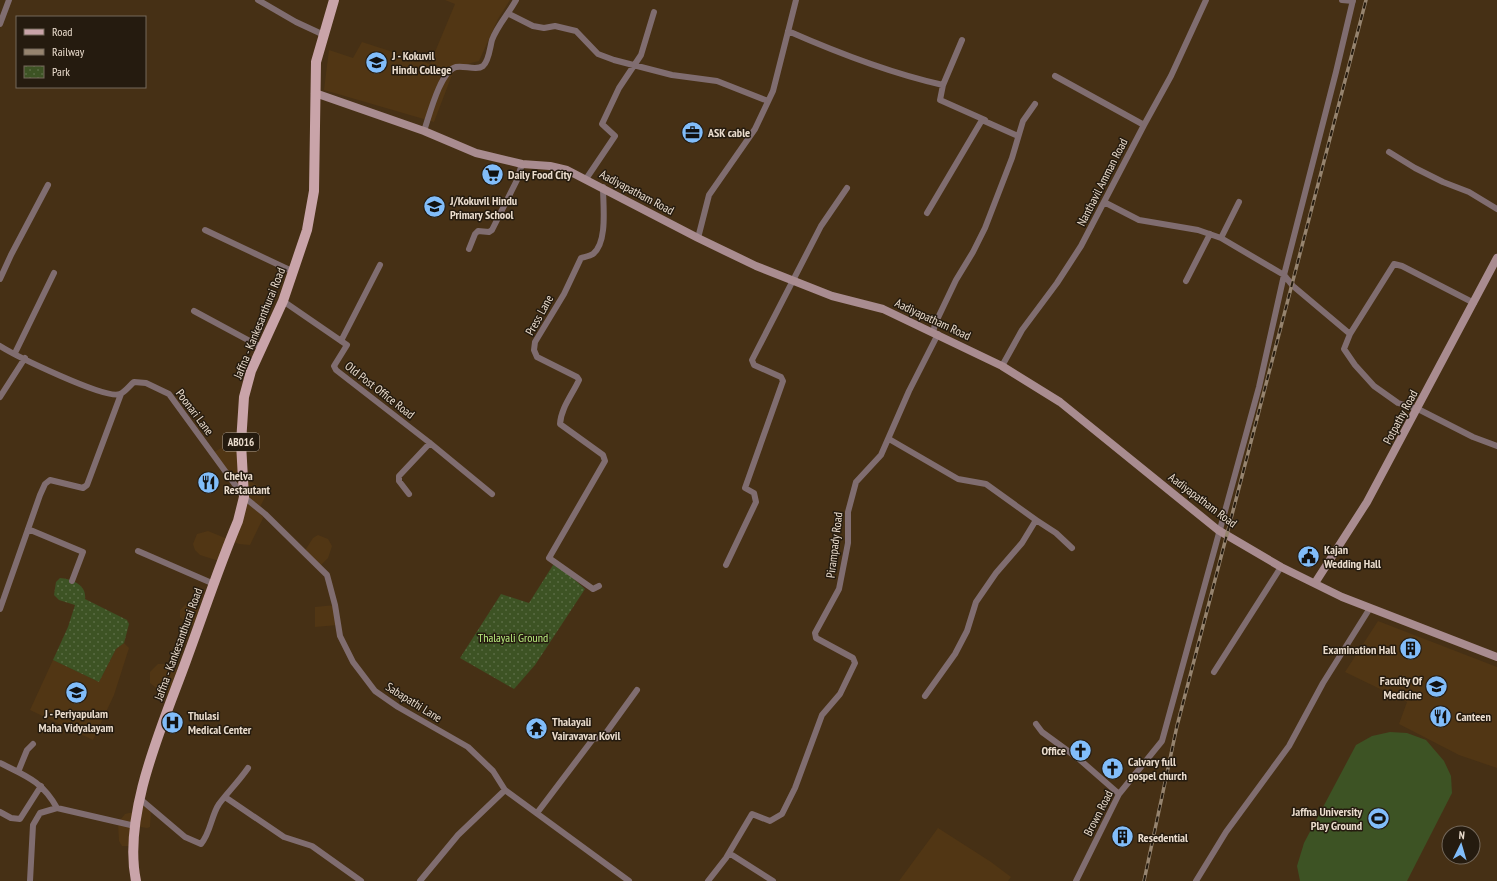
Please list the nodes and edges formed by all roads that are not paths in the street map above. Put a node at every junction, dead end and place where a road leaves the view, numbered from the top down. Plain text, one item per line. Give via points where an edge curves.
1 (9, 0) edge
2 (258, 0) edge
3 (334, 0) edge
4 (516, 0) edge
5 (796, 0) edge
6 (1206, 0) edge
7 (1342, 0) edge
8 (1353, 0) edge
9 (654, 12) dead end
10 (509, 14) junction
11 (0, 24) edge
12 (788, 31) junction
13 (324, 35) junction
14 (962, 40) dead end
15 (635, 64) junction
16 (1055, 76) dead end
17 (943, 85) junction
18 (315, 93) junction
19 (768, 101) junction
20 (1035, 104) dead end
21 (986, 120) junction
22 (1144, 125) junction
23 (424, 131) junction
24 (1018, 136) junction
25 (1389, 152) dead end
26 (522, 164) junction
27 (586, 179) junction
28 (48, 185) dead end
29 (603, 187) junction
30 (847, 188) dead end
31 (1104, 202) junction
32 (1239, 202) dead end
33 (1497, 209) edge
34 (927, 213) dead end
35 (205, 230) dead end
36 (1210, 234) junction
37 (698, 238) junction
38 (1221, 238) junction
39 (469, 249) dead end
40 (1497, 258) edge
41 (380, 265) dead end
42 (294, 272) junction
43 (54, 273) dead end
44 (1284, 275) junction
45 (0, 280) edge
46 (1186, 281) dead end
47 (792, 282) junction
48 (283, 301) junction
49 (1474, 303) junction
50 (194, 311) dead end
51 (936, 333) junction
52 (1350, 334) junction
53 (341, 341) junction
54 (0, 346) edge
55 (262, 347) junction
56 (15, 353) junction
57 (25, 358) junction
58 (1002, 366) junction
59 (121, 394) junction
60 (0, 397) edge
61 (1418, 409) junction
62 (890, 439) junction
63 (430, 443) junction
64 (1497, 446) edge
65 (409, 494) dead end
66 (492, 494) dead end
67 (244, 497) junction
68 (1036, 520) junction
69 (28, 528) junction
70 (1218, 530) junction
71 (1072, 548) dead end
72 (138, 551) dead end
73 (726, 564) dead end
74 (1281, 567) junction
75 (72, 581) dead end
76 (1315, 583) junction
77 (214, 584) junction
78 (599, 586) dead end
79 (1370, 608) junction
80 (0, 609) edge
81 (1497, 656) edge
82 (1214, 672) dead end
83 (637, 690) dead end
84 (924, 696) dead end
85 (1036, 724) dead end
86 (33, 744) dead end
87 (0, 763) edge
88 (248, 768) dead end
89 (18, 772) junction
90 (41, 786) junction
91 (505, 790) junction
92 (1119, 794) junction
93 (225, 797) junction
94 (139, 798) junction
95 (57, 808) junction
96 (0, 812) edge
97 (537, 812) junction
98 (135, 826) junction
99 (729, 853) junction
100 (30, 881) edge
101 (136, 881) edge
102 (361, 881) edge
103 (420, 881) edge
104 (629, 881) edge
105 (708, 881) edge
106 (773, 881) edge
107 (1076, 881) edge
108 (1196, 881) edge

1 - 11 street
2 - 13 street
3 - 13 main road, Jaffna - Kankesanthurai Road / AB016
4 - 10 street
5 - 12 street
6 - 22 street, Nanthavil Amman Road via 1171,76
7 - 8 street
8 - 44 street
9 - 15 street via 642,54
10 - 15 street via 533,26 555,26 576,31 598,54
10 - 23 street via 493,38 486,63 476,68 457,67 444,77
12 - 17 street via 896,73
12 - 19 street via 773,91
13 - 18 main road, Jaffna - Kankesanthurai Road / AB016 via 316,62
14 - 17 street
15 - 19 street via 672,75 717,82
15 - 27 street via 619,88 602,124 614,136
16 - 22 street
17 - 21 street via 940,100
18 - 23 street, Aadiyapatham Road
18 - 42 main road, Jaffna - Kankesanthurai Road / AB016 via 312,202 306,237
19 - 37 street via 755,129 709,196
20 - 24 street, Pirampady Road via 1023,121
21 - 24 street
21 - 34 street via 980,123
22 - 31 street, Nanthavil Amman Road
23 - 26 street, Aadiyapatham Road via 476,153
24 - 51 street, Pirampady Road via 985,228 935,324
25 - 33 street via 1415,168 1469,192
26 - 27 street, Aadiyapatham Road via 550,166 567,170
26 - 39 street via 518,180 492,230 478,231
27 - 29 street, Aadiyapatham Road
28 - 45 street
29 - 37 street, Aadiyapatham Road
29 - 78 street, Press Lane via 604,226 599,246 592,255 581,258 534,350 537,357 578,377 576,387 561,415 560,424 603,455 605,461 549,558 593,589
30 - 47 street via 822,226
31 - 36 street via 1139,220
31 - 58 street, Nanthavil Amman Road via 1081,246 1022,330
32 - 38 street
35 - 42 street
36 - 38 street
36 - 46 street
37 - 47 street, Aadiyapatham Road
38 - 44 street
40 - 49 street, Potpathy Road
41 - 53 street
42 - 48 main road, Jaffna - Kankesanthurai Road / AB016
43 - 56 street
44 - 52 street via 1293,286
44 - 70 street via 1259,387
47 - 51 street, Aadiyapatham Road via 832,296 883,309
47 - 73 street via 752,360 754,365 781,377 783,381 745,488 754,493 756,502
48 - 53 street
48 - 55 main road, Jaffna - Kankesanthurai Road / AB016
49 - 52 street via 1394,264
49 - 61 street, Potpathy Road
50 - 55 street
51 - 58 street, Aadiyapatham Road
51 - 62 street, Pirampady Road via 909,390
52 - 61 street via 1344,349 1374,386 1398,403
53 - 63 street, Old Post Office Road via 347,345 334,366 336,370
54 - 56 street
55 - 67 main road, Jaffna - Kankesanthurai Road / AB016 via 251,371 244,397 241,443
56 - 57 street
57 - 59 street via 80,384
57 - 60 street
58 - 70 street, Aadiyapatham Road via 1060,402
59 - 67 street, Poonari Lane via 134,382 146,382 169,394
59 - 69 street via 87,484 83,488 50,480 40,495
61 - 64 street via 1473,437
61 - 76 street, Potpathy Road via 1367,502
62 - 68 street via 958,479 986,484
62 - 99 street, Pirampady Road via 881,455 856,482 848,512 848,543 839,590 815,633 816,638 853,658 855,663 840,694 822,715 795,788 782,814 770,821 752,814
63 - 65 street via 399,476 399,482
63 - 66 street, Old Post Office Road
67 - 77 main road, Jaffna - Kankesanthurai Road / AB016 via 238,521
67 - 91 street, Sabapathi Lane via 327,575 340,636 353,662 375,691 468,747 493,771
68 - 71 street
68 - 84 street via 1022,544 996,573 976,602 967,630 955,654
69 - 75 street via 83,552
69 - 80 street
70 - 74 street, Aadiyapatham Road
70 - 92 street, Brown Road via 1162,741
72 - 77 street
74 - 76 street, Aadiyapatham Road
74 - 82 street
76 - 79 street, Aadiyapatham Road
77 - 94 main road, Jaffna - Kankesanthurai Road / AB016 via 167,712
79 - 81 street, Aadiyapatham Road
79 - 108 street via 1323,683 1289,746 1226,832
83 - 97 street via 602,737 593,739
85 - 92 street via 1042,732 1080,759
86 - 89 street via 27,750
87 - 89 street
88 - 93 street
89 - 90 street
90 - 95 street via 49,793
90 - 96 street via 20,818 11,818
91 - 97 street, Sabapathi Lane
91 - 103 street via 458,835
92 - 107 street, Brown Road
93 - 94 street via 215,811 201,844 185,837
93 - 102 street via 284,836 312,846
94 - 98 main road, Jaffna - Kankesanthurai Road / AB016
95 - 98 street
95 - 100 street via 40,814 33,825
97 - 104 street, Sabapathi Lane
98 - 101 main road, Jaffna - Kankesanthurai Road / AB016
99 - 105 street, Pirampady Road
99 - 106 street

